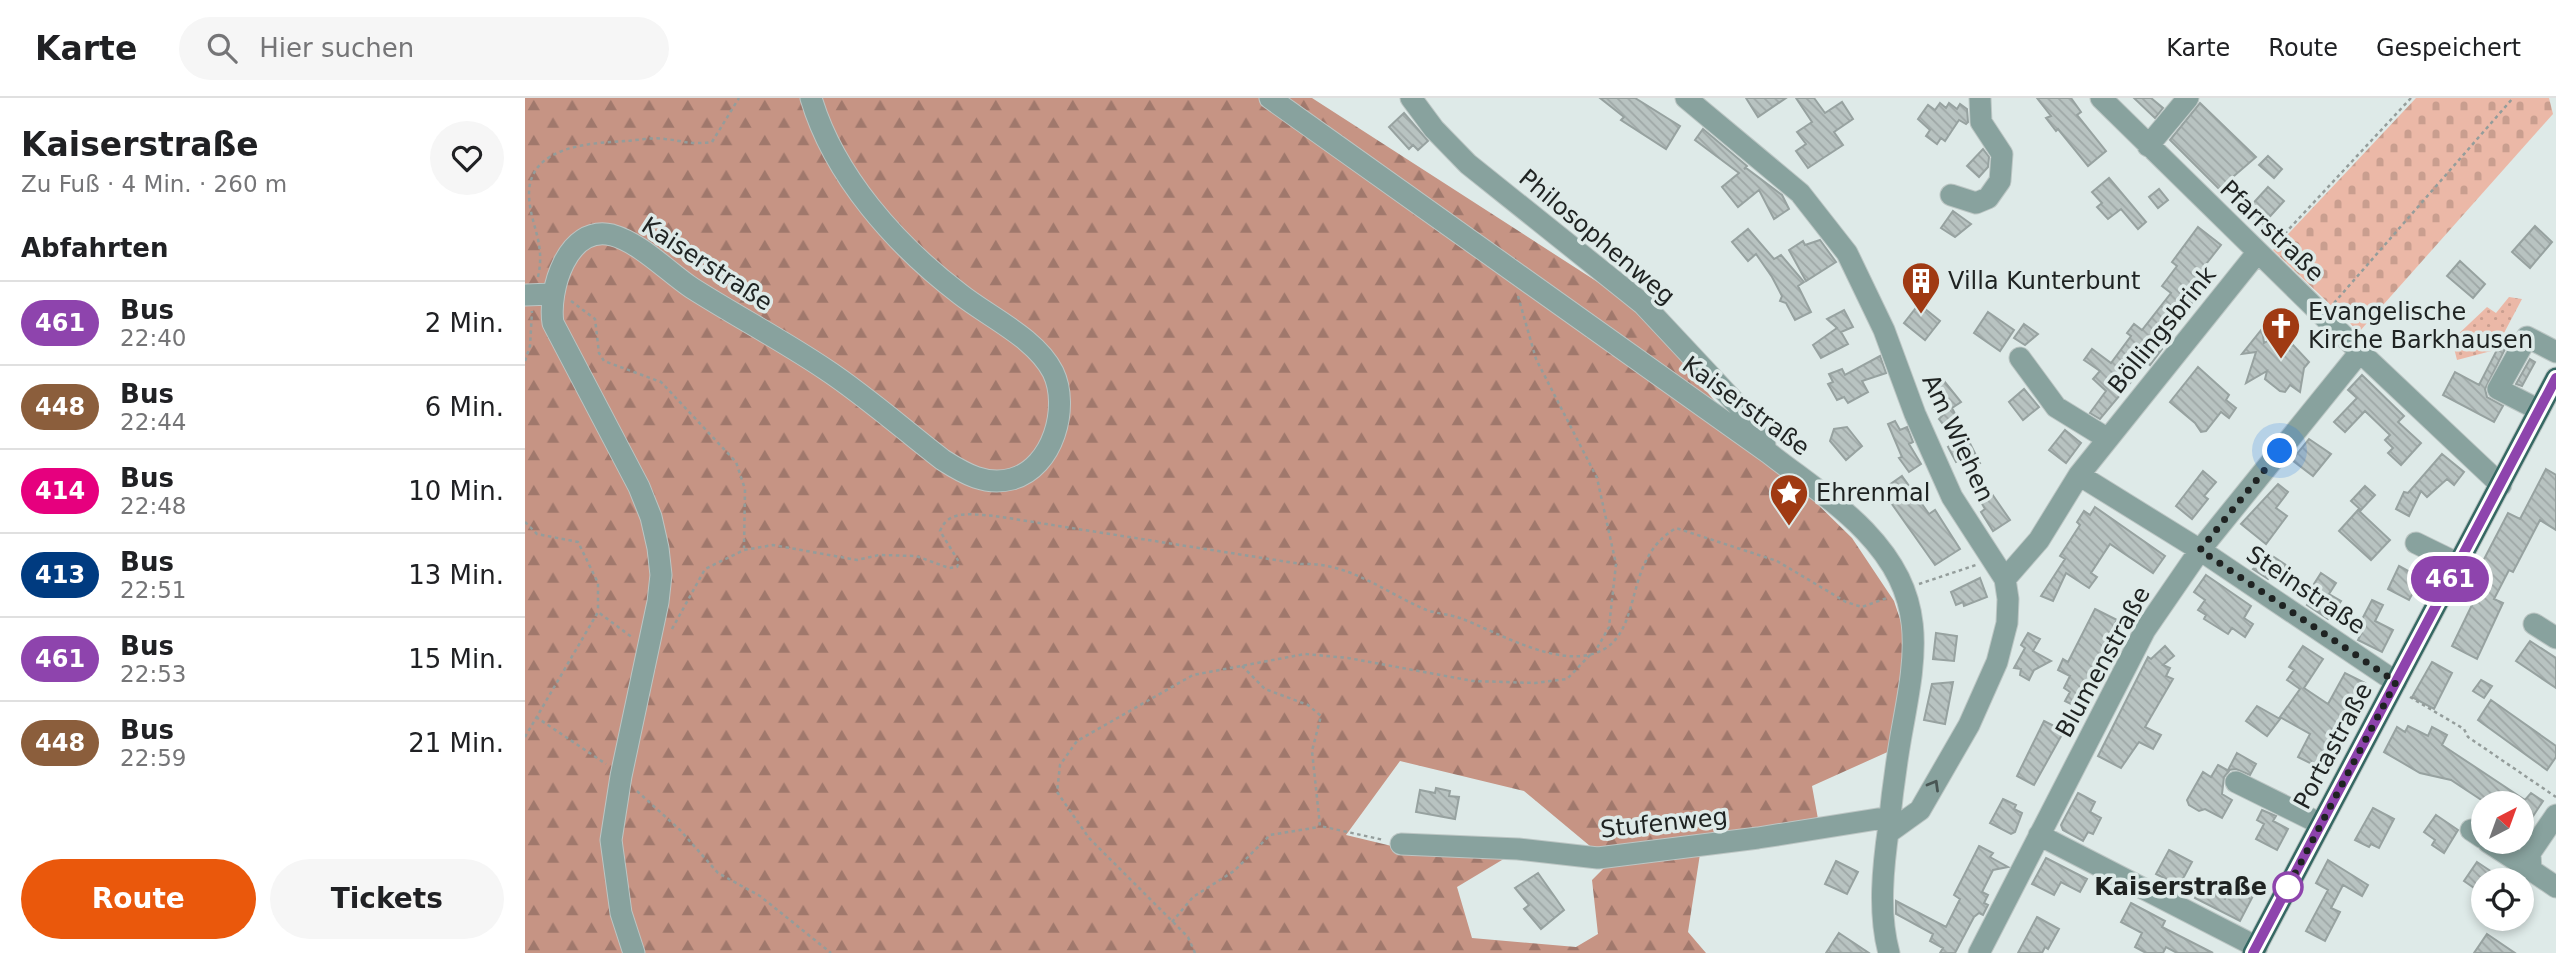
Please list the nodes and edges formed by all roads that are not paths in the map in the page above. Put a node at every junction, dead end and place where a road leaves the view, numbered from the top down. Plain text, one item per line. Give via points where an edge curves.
1 (811, 98) edge
2 (1270, 98) edge
3 (1411, 98) edge
4 (1686, 98) edge
5 (1980, 98) edge
6 (2101, 98) edge
7 (2189, 98) edge
8 (2148, 146) junction
9 (1951, 195) dead end
10 (2260, 255) junction
11 (537, 295) edge
12 (2360, 352) junction
13 (2556, 352) edge
14 (2020, 358) dead end
15 (2556, 378) edge
16 (2539, 410) junction
17 (2108, 439) junction
18 (1770, 454) junction
19 (2079, 475) junction
20 (2501, 485) junction
21 (2416, 543) dead end
22 (2200, 550) junction
23 (2459, 564) junction
24 (2005, 579) junction
25 (2534, 624) dead end
26 (2556, 638) edge
27 (2395, 685) junction
28 (2236, 782) dead end
29 (2556, 815) edge
30 (2321, 824) junction
31 (1889, 825) junction
32 (2039, 835) junction
33 (1401, 844) road end
34 (2507, 854) edge
35 (2528, 868) edge
36 (2531, 868) edge
37 (2534, 872) edge
38 (2556, 887) edge
39 (2255, 950) edge
40 (634, 953) edge
41 (1889, 953) edge
42 (1979, 953) edge

1 - 11 street, Kaiserstraße via 851,179 882,222 918,260 1027,342 1052,370 1060,395 1058,421 1041,458 1030,469 1002,482 963,474 825,369 612,235 599,234 583,241
2 - 18 street, Kaiserstraße
3 - 18 street, Philosophenweg via 1434,130 1468,163 1643,304 1745,413
4 - 24 street, Am Wiehen via 1800,193 1847,253 1884,330 1952,497
5 - 9 street via 1981,121 2002,154 2000,181 1988,198 1976,202
6 - 8 street, Pfarrstraße
7 - 8 street
8 - 10 street, Pfarrstraße
10 - 12 street, Pfarrstraße
10 - 17 street, Böllingsbrink
11 - 40 street via 639,487 651,517 661,575 611,840 621,913
12 - 20 street, Pfarrstraße
12 - 22 street, Blumenstraße
13 - 16 street via 2527,337 2498,389
14 - 17 street via 2056,407
15 - 16 main road, Portastraße
16 - 20 main road, Portastraße
17 - 19 street, Böllingsbrink
18 - 31 street, Kaiserstraße via 1867,533 1888,560 1912,613 1915,661
19 - 22 street, Steinstraße
19 - 24 street, Böllingsbrink via 2039,540
20 - 23 main road, Portastraße
21 - 23 street
22 - 27 street, Steinstraße
22 - 32 street, Blumenstraße via 2145,631
23 - 27 main road, Portastraße
31 -> 24 street, Am Wiehen via 1920,810 1969,725 1997,662 2007,623
25 - 26 street
27 - 30 main road, Portastraße
28 - 30 street
29 - 36 street via 2530,853
30 - 39 main road, Portastraße
31 - 33 street, Stufenweg via 1598,858
31 - 41 street, Kaiserstraße via 1883,891
32 - 39 street
32 - 42 street, Blumenstraße
34 - 35 street
37 - 38 street

